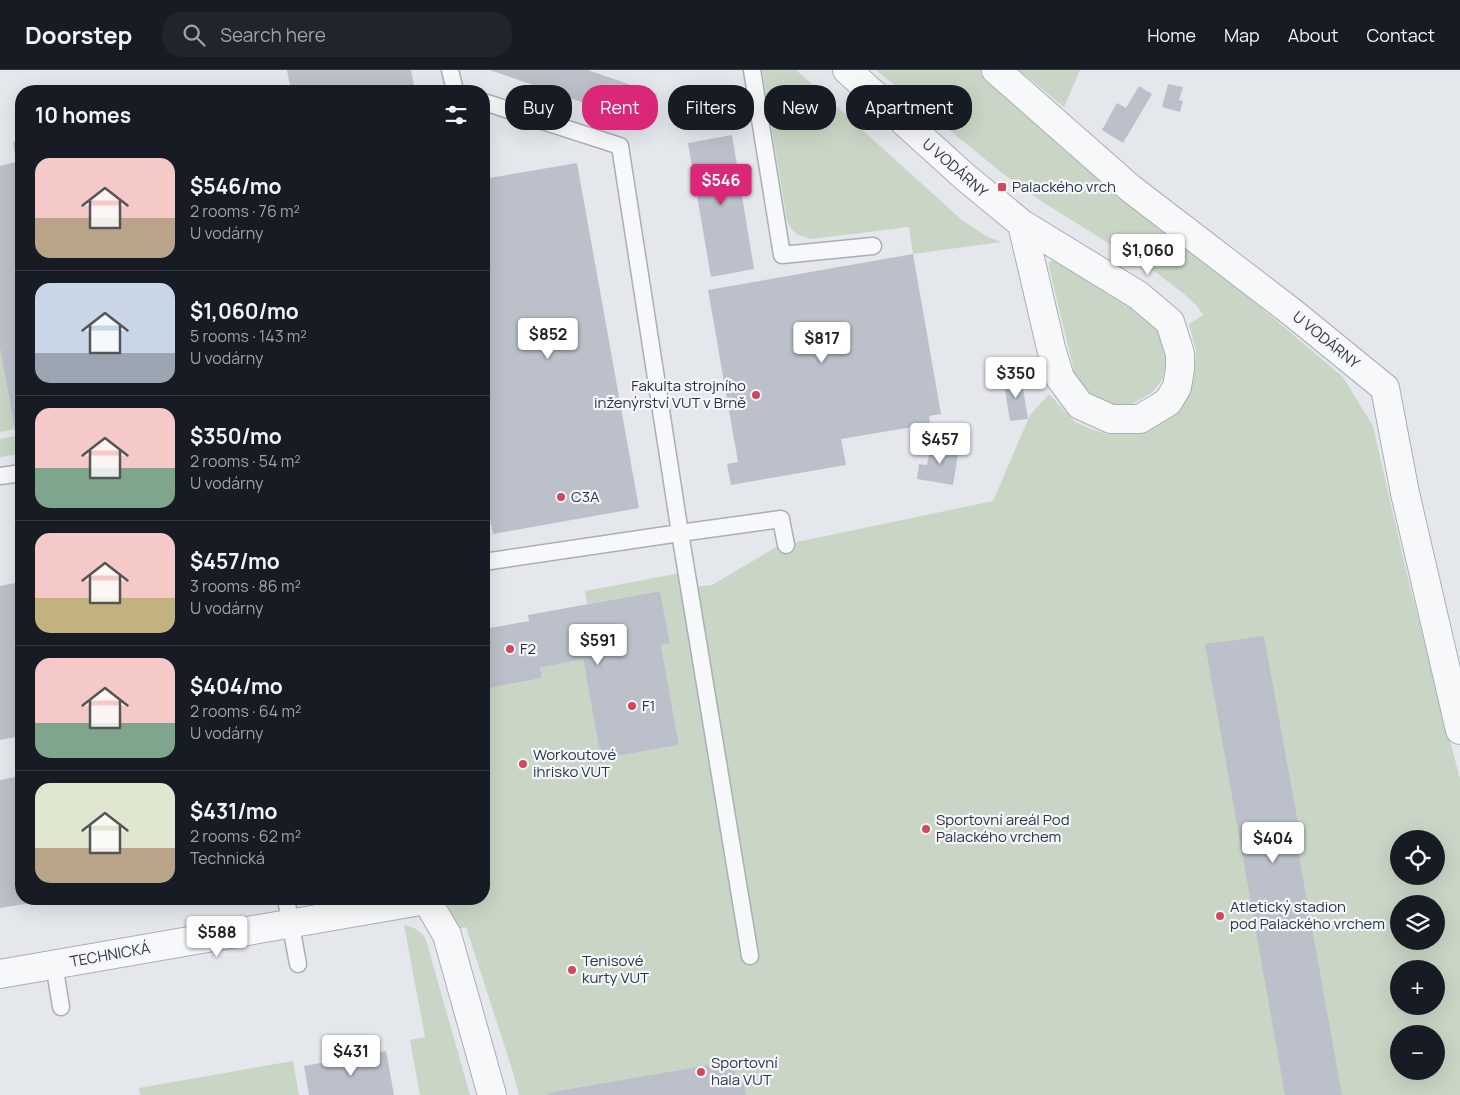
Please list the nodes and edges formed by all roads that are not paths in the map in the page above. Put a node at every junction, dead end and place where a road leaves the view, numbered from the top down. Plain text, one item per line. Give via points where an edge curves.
1 (450, 70) edge
2 (752, 70) edge
3 (847, 70) edge
4 (996, 70) edge
5 (454, 85) edge
6 (490, 104) edge
7 (1022, 224) junction
8 (873, 246) dead end
9 (15, 473) edge
10 (0, 476) edge
11 (680, 533) junction
12 (786, 545) dead end
13 (490, 561) edge
14 (1460, 730) edge
15 (357, 905) edge
16 (430, 905) edge
17 (288, 911) edge
18 (750, 956) dead end
19 (54, 964) junction
20 (298, 964) dead end
21 (0, 974) edge
22 (61, 1007) dead end
23 (492, 1095) edge

1 - 5 lane
2 - 8 lane via 782,255
3 - 7 street, U VODÁRNY via 964,178
4 - 14 street, U VODÁRNY via 1130,188 1385,388 1405,493
6 - 11 lane via 620,146
7 - 7 street, U VODÁRNY via 1060,378 1080,405 1111,419 1140,419 1168,402 1177,387 1180,370 1178,345 1170,322 1138,295
9 - 10 lane
11 - 12 lane via 781,519
11 - 13 lane
11 - 18 lane
15 - 17 street, TECHNICKÁ
16 - 23 street, TECHNICKÁ via 447,935
17 - 19 street, TECHNICKÁ
17 - 20 lane
19 - 21 street, TECHNICKÁ
19 - 22 lane

